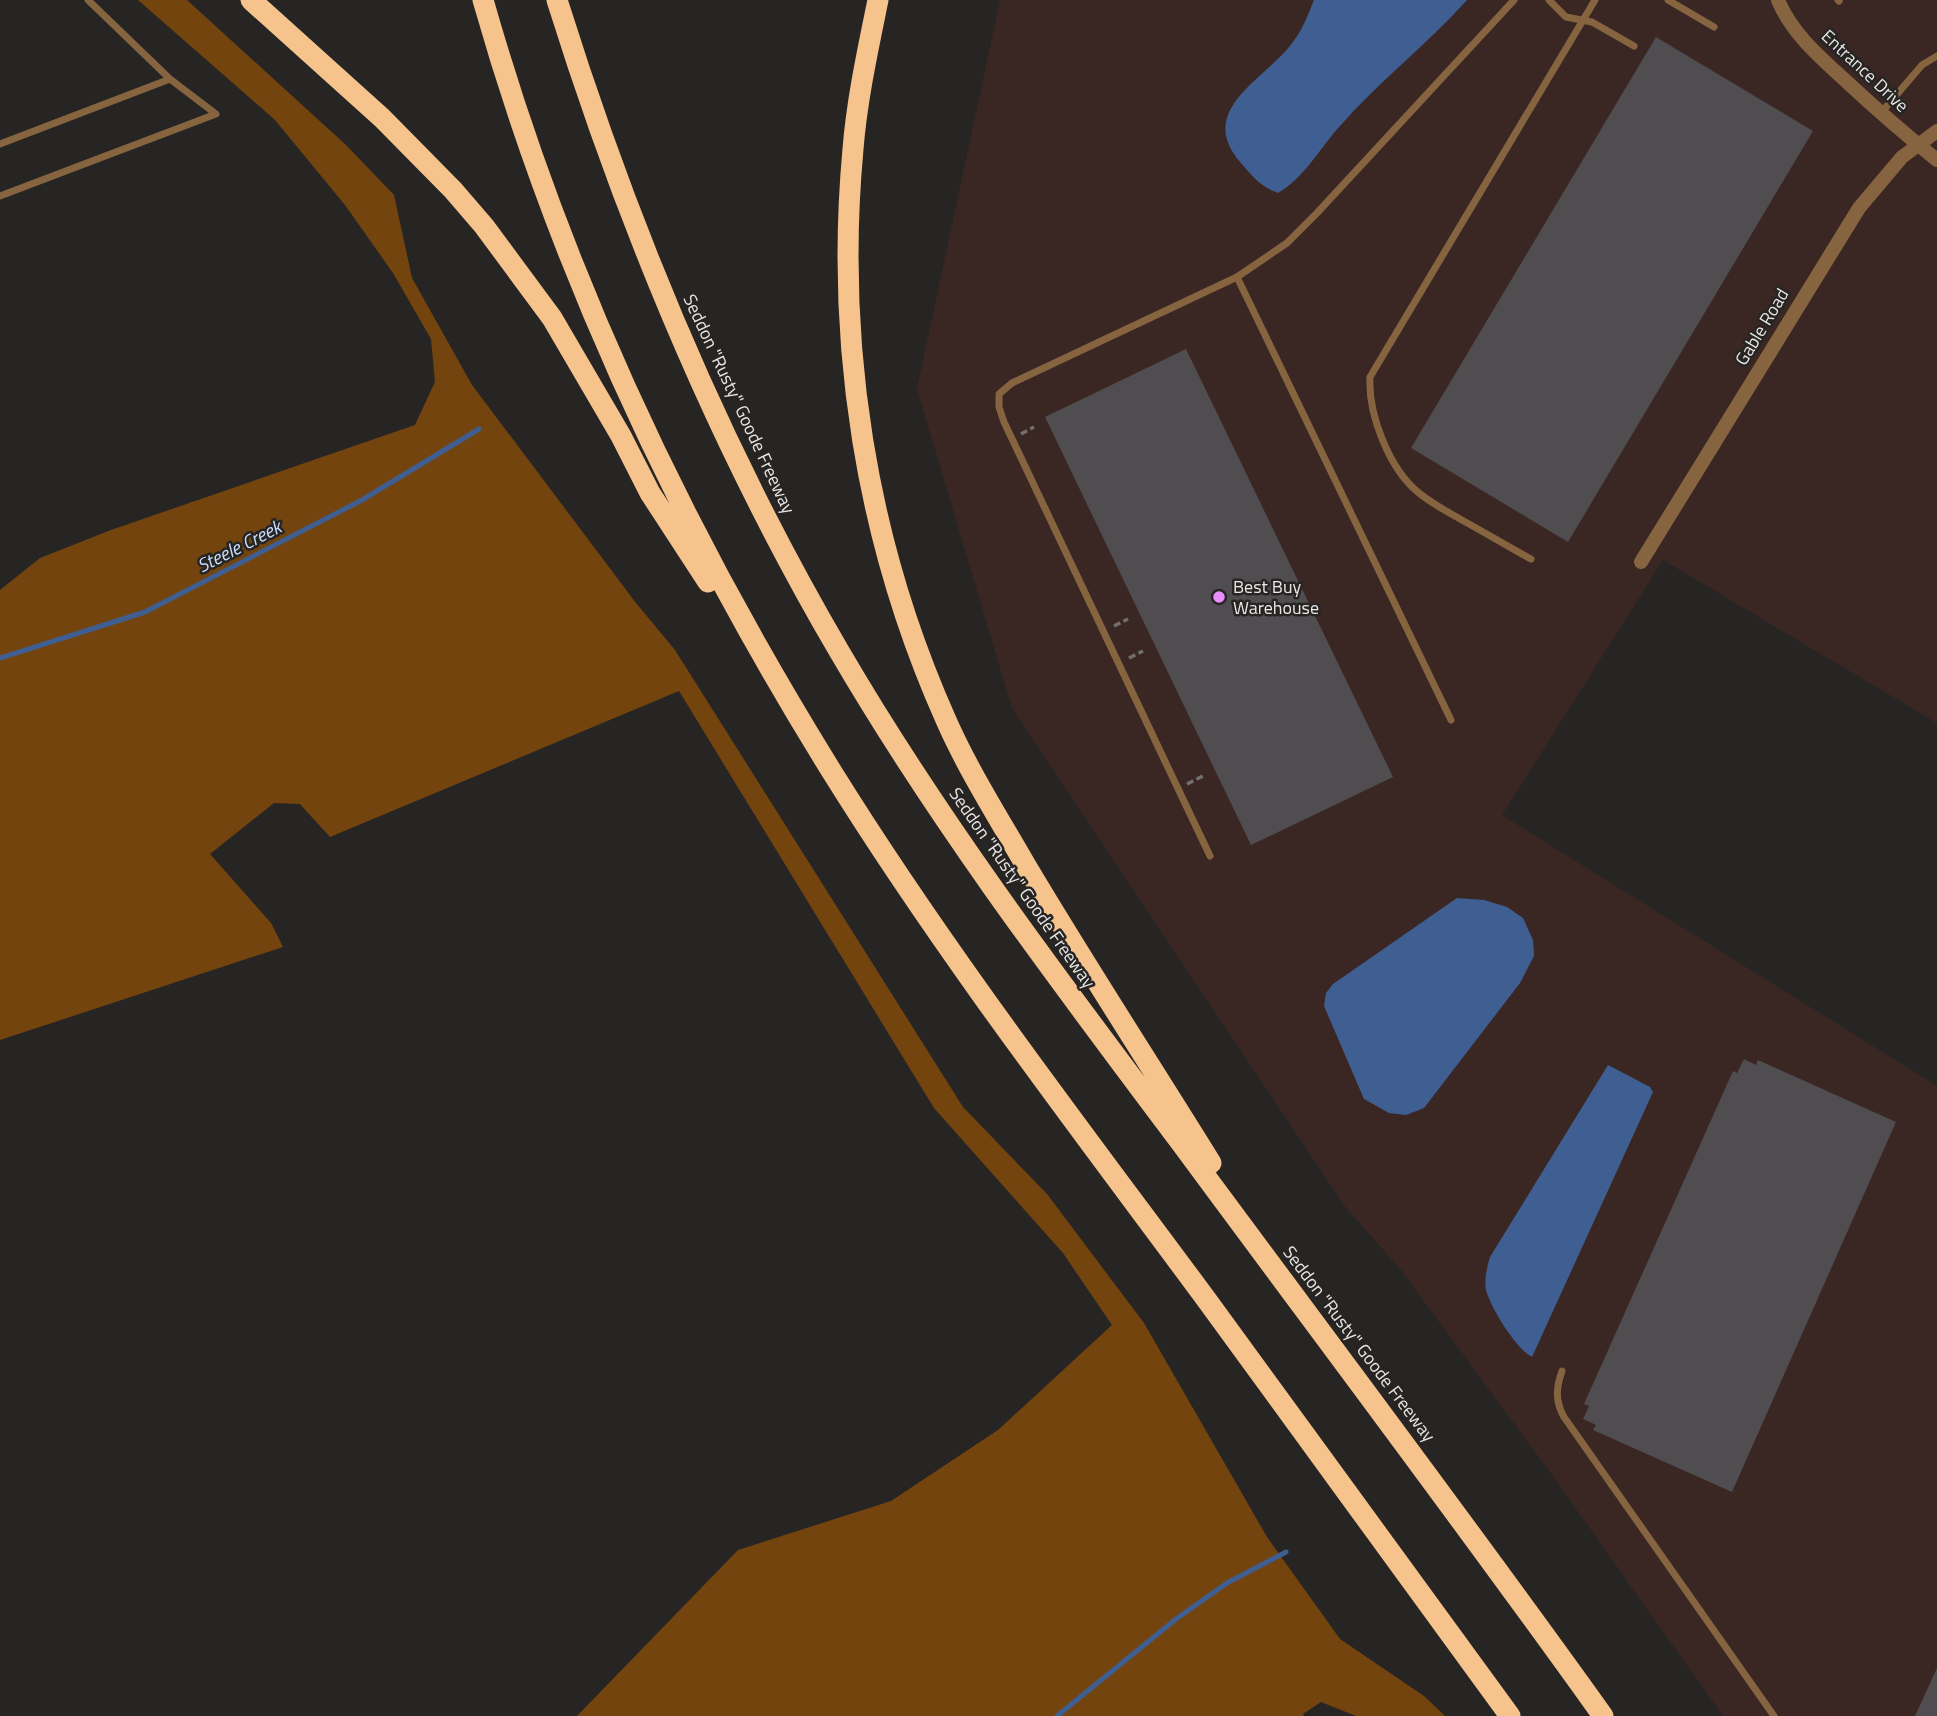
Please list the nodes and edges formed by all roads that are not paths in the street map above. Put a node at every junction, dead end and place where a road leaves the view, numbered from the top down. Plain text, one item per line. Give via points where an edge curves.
1 (88, 0) edge
2 (251, 0) edge
3 (483, 0) edge
4 (557, 0) edge
5 (878, 0) edge
6 (1514, 0) edge
7 (1549, 0) edge
8 (1595, 0) edge
9 (1668, 0) edge
10 (1778, 0) edge
11 (1583, 20) junction
12 (1714, 27) dead end
13 (1634, 46) dead end
14 (1937, 56) edge
15 (170, 79) junction
16 (1881, 113) junction
17 (1937, 131) edge
18 (0, 144) edge
19 (1917, 144) junction
20 (1937, 160) edge
21 (0, 196) edge
22 (1237, 277) junction
23 (1531, 559) dead end
24 (1641, 562) dead end
25 (1451, 720) dead end
26 (833, 773) junction
27 (1210, 856) dead end
28 (1283, 1281) junction
29 (1562, 1371) dead end
30 (1510, 1716) edge
31 (1603, 1716) edge
32 (1774, 1716) edge

1 - 15 lane
2 - 26 highway via 417,152 514,264 583,369 650,493
3 - 26 highway via 537,164 617,369 738,613
4 - 28 highway, Seddon "Rusty" Goode Freeway via 594,115 695,370 759,506 839,650 919,782 1023,930
5 - 28 highway via 853,149 848,299 865,460 896,585 947,723 995,811
6 - 22 lane via 1287,243
7 - 11 lane via 1566,17
8 - 11 lane
9 - 12 lane
10 - 16 street, Entrance Drive via 1812,49
11 - 13 lane
11 - 23 lane via 1370,377 1377,426 1405,480 1437,505
14 - 16 lane via 1922,65
15 - 18 lane
15 - 21 lane via 216,114
16 - 19 street, Entrance Drive
17 - 19 street, Gable Road
19 - 20 street, Entrance Drive
19 - 24 street, Gable Road via 1858,208
22 - 25 lane
22 - 27 lane via 1012,383 999,394 1004,422
26 - 30 highway via 1034,1068
28 - 31 highway, Seddon "Rusty" Goode Freeway
29 - 32 lane via 1557,1400 1564,1417

